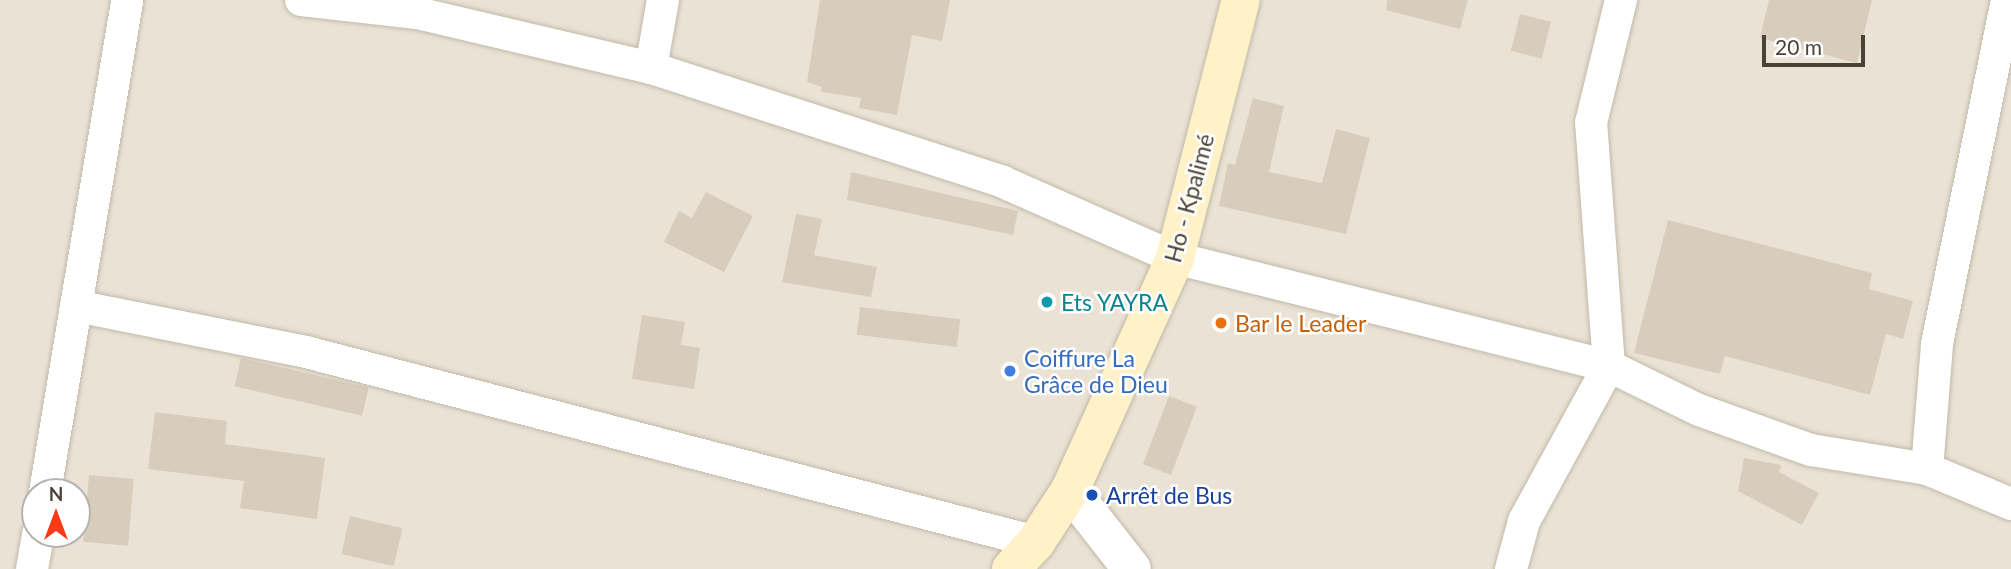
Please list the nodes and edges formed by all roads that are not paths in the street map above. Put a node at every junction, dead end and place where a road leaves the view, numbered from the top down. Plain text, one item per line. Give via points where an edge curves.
1 (127, 0) edge
2 (301, 0) edge
3 (663, 0) edge
4 (1241, 0) edge
5 (1621, 0) edge
6 (2007, 0) edge
7 (651, 68) junction
8 (1175, 258) junction
9 (76, 306) junction
10 (1609, 366) junction
11 (1927, 469) junction
12 (47, 478) edge
13 (1070, 490) junction
14 (2011, 504) edge
15 (36, 548) edge
16 (1023, 556) edge
17 (33, 569) edge
18 (1132, 569) edge
19 (1511, 569) edge

1 - 9 street
2 - 7 street via 417,13
3 - 7 street
4 - 8 main road, Ho - Kpalimé
5 - 10 street via 1591,124
6 - 11 street via 1937,344
7 - 8 street via 1003,182
8 - 10 street
8 - 13 main road, Ho - Kpalimé
9 - 12 street
9 - 16 street via 306,352
10 - 11 street via 1699,410 1811,450
10 - 19 street via 1524,521
11 - 14 street
13 - 16 main road, Ho - Kpalimé
13 - 18 street
15 - 17 street

